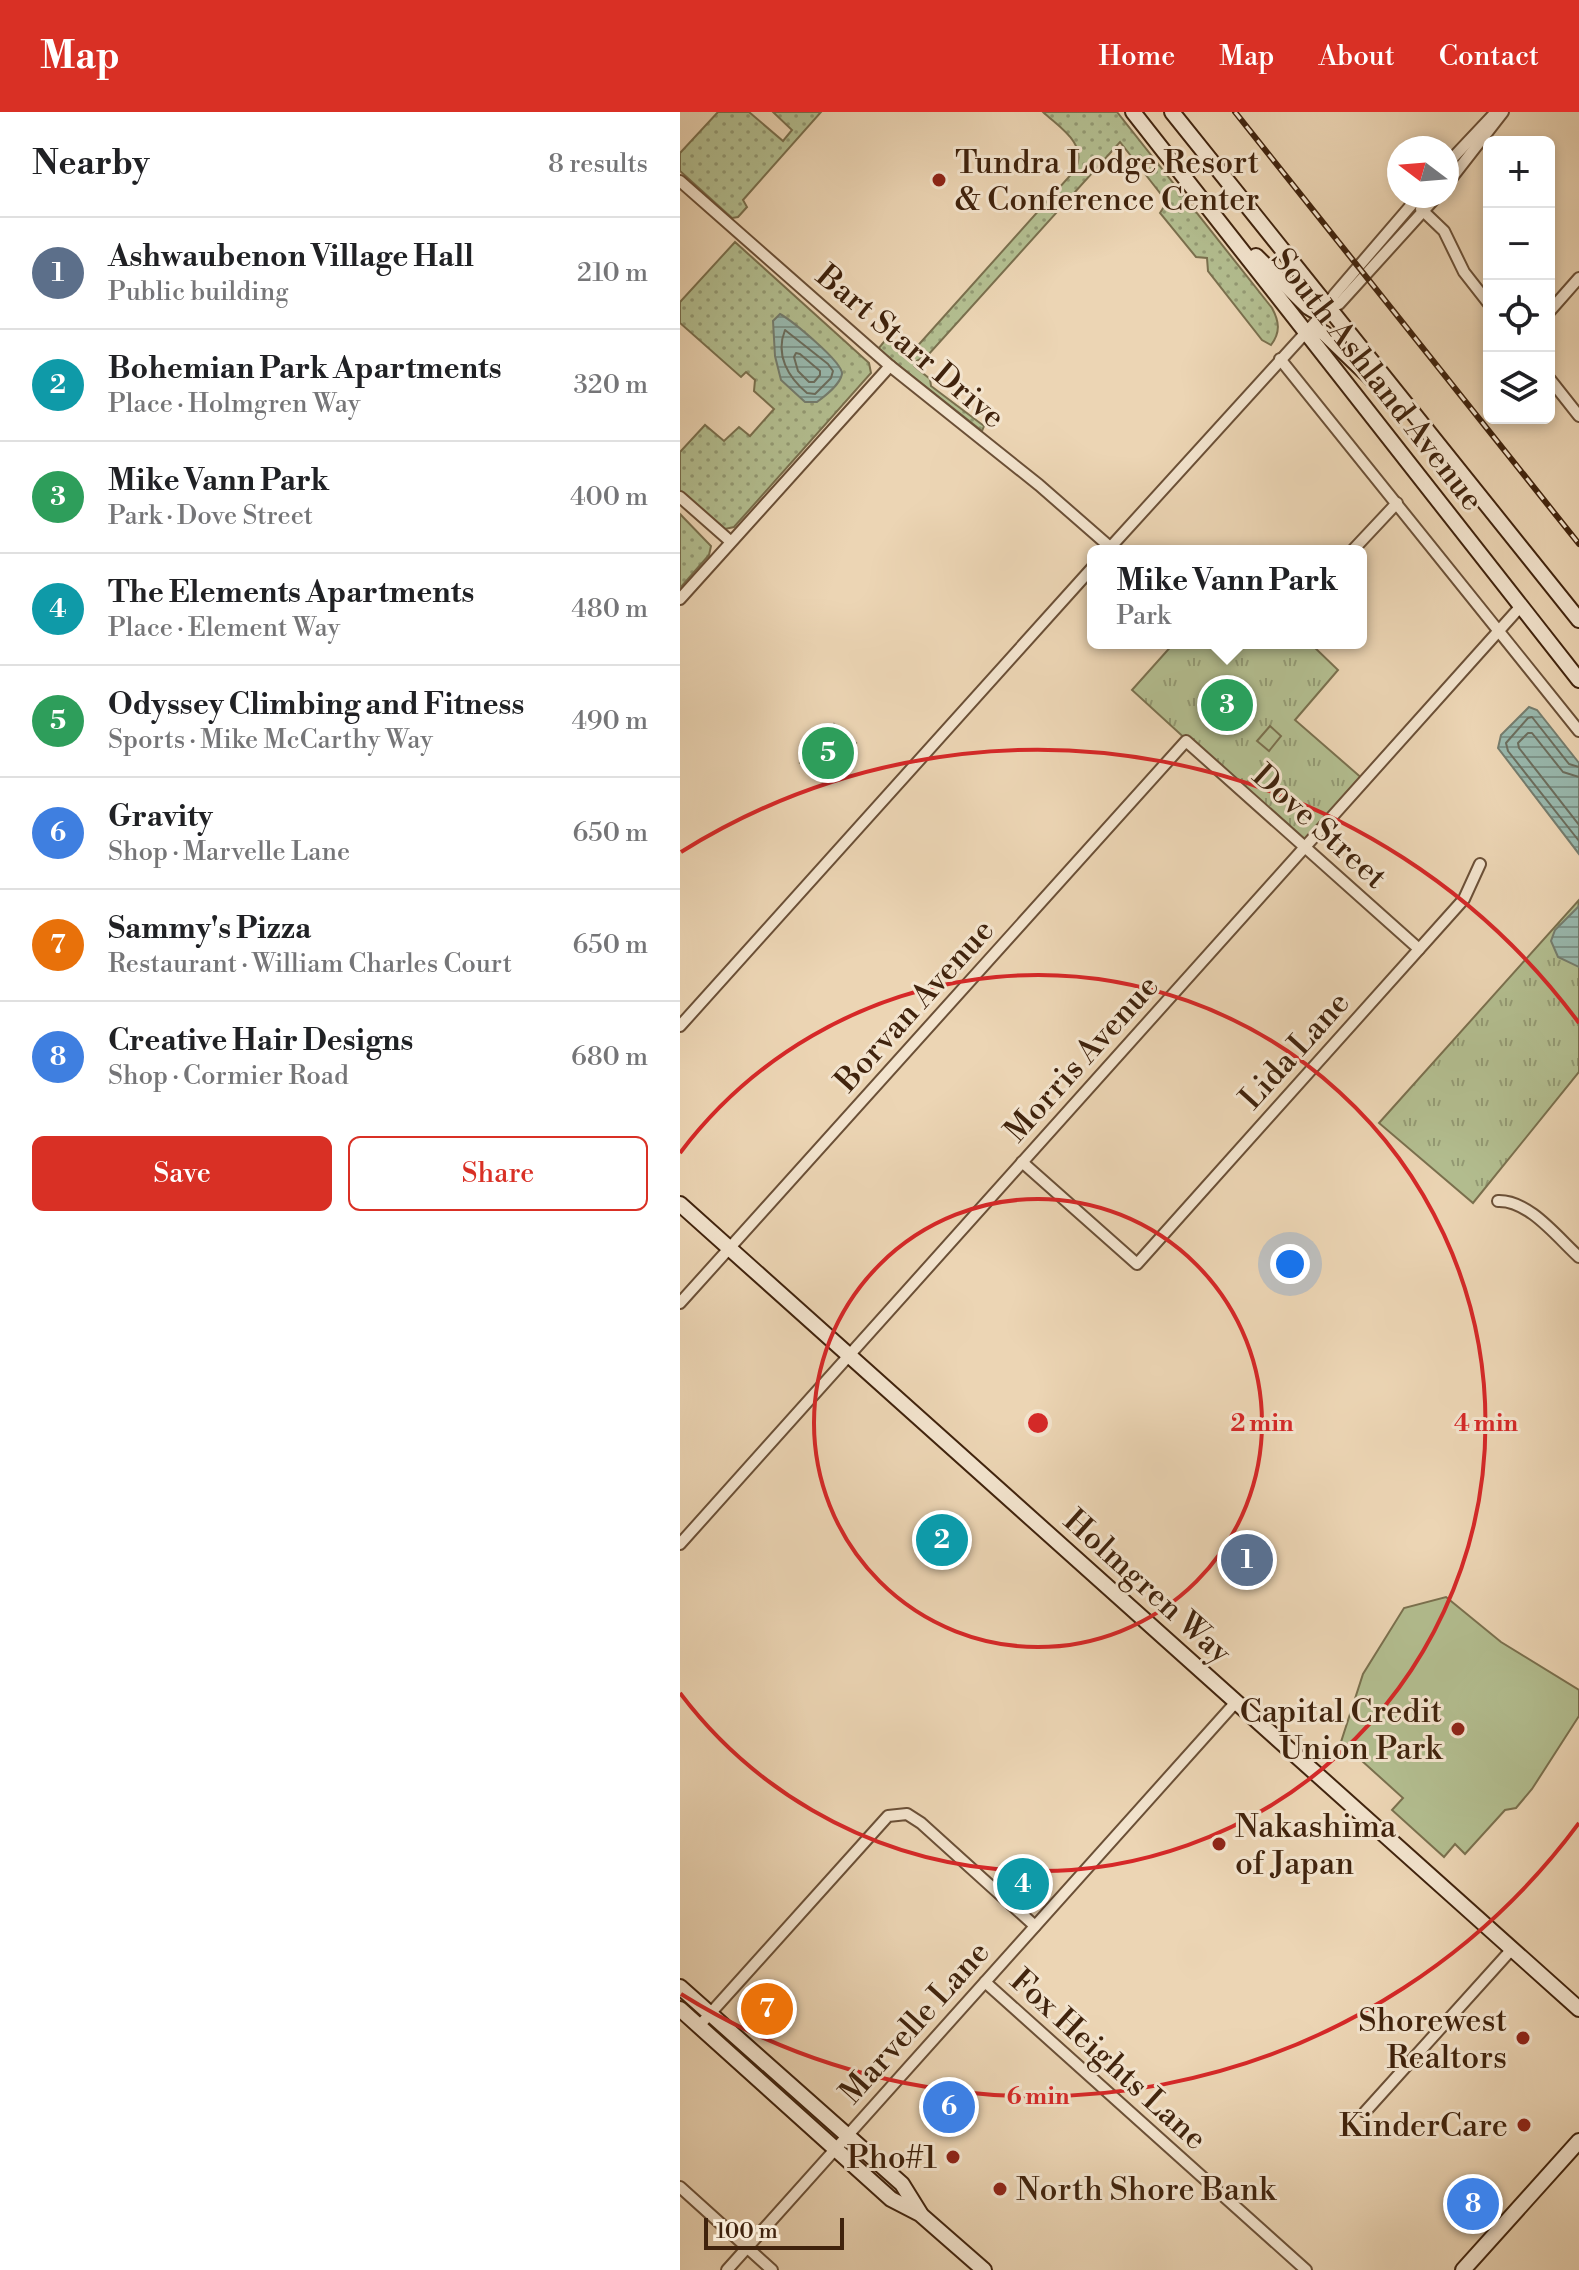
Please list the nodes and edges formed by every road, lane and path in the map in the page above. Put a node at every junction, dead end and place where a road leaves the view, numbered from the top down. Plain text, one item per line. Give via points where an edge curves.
1 (1133, 112) edge
2 (1172, 112) edge
3 (1496, 112) edge
4 (1503, 112) edge
5 (1459, 151) edge
6 (1459, 169) edge
7 (680, 181) edge
8 (1409, 208) edge
9 (1422, 208) edge
10 (1427, 208) edge
11 (1424, 212) junction
12 (1213, 214) junction
13 (1579, 278) edge
14 (1483, 296) edge
15 (1555, 305) edge
16 (1329, 307) junction
17 (1305, 331) junction
18 (1280, 359) junction
19 (890, 366) junction
20 (1555, 386) edge
21 (1579, 416) edge
22 (1434, 436) junction
23 (680, 497) edge
24 (1397, 503) junction
25 (730, 541) junction
26 (1105, 545) edge
27 (1113, 545) edge
28 (1358, 545) edge
29 (1087, 574) edge
30 (680, 599) edge
31 (1521, 606) junction
32 (1579, 620) edge
33 (1499, 629) junction
34 (1579, 680) edge
35 (1579, 731) edge
36 (1186, 741) joint
37 (1304, 847) junction
38 (1480, 864) dead end
39 (1419, 949) junction
40 (680, 1026) edge
41 (1022, 1162) junction
42 (1498, 1201) dead end
43 (680, 1204) edge
44 (730, 1248) junction
45 (1579, 1257) edge
46 (680, 1303) edge
47 (849, 1355) junction
48 (680, 1544) edge
49 (1236, 1702) junction
50 (1035, 1926) junction
51 (1512, 1949) junction
52 (985, 1982) junction
53 (680, 1987) edge
54 (680, 2009) edge
55 (1579, 2009) edge
56 (711, 2013) junction
57 (699, 2026) junction
58 (1365, 2112) dead end
59 (848, 2135) junction
60 (1579, 2141) edge
61 (835, 2149) junction
62 (680, 2187) edge
63 (920, 2214) junction
64 (747, 2247) junction
65 (727, 2270) edge
66 (772, 2270) edge
67 (984, 2270) edge
68 (1306, 2270) edge
69 (1463, 2270) edge

1 - 12 street, South Ashland Avenue
2 - 16 street, South Ashland Avenue
3 - 5 street
4 - 6 street
7 - 19 street, Bart Starr Drive
8 - 16 street via 1339,288
9 - 11 street
10 - 11 street
11 - 14 street via 1444,231
11 - 16 street via 1339,304
12 - 16 street via 1308,307
12 - 17 street, South Ashland Avenue
13 - 15 street
16 - 17 street
16 - 22 street, South Ashland Avenue
17 - 18 street
17 - 22 street via 1324,333
17 - 31 street, South Ashland Avenue
18 - 24 street
18 - 27 street
19 - 25 street
19 - 26 street, Bart Starr Drive via 1039,485
20 - 21 street
22 - 32 street, South Ashland Avenue
23 - 25 street
24 - 28 street
24 - 33 street
25 - 30 street
29 - 40 street
31 - 33 street, Morris Avenue
31 - 34 street, South Ashland Avenue
33 - 35 street
33 - 37 street, Morris Avenue
36 - 37 street, Dove Street
36 - 44 street, Borvan Avenue
37 - 39 street, Dove Street
37 - 41 street, Morris Avenue
38 - 39 street, Lida Lane via 1464,899
39 - 41 street, Lida Lane via 1137,1264
41 - 47 street, Morris Avenue
42 - 45 street via 1528,1211
43 - 44 street, Holmgren Way
44 - 46 street, Borvan Avenue
44 - 47 street, Holmgren Way
47 - 48 street, Morris Avenue
47 - 49 street, Holmgren Way
49 - 50 street, Marvelle Lane
49 - 51 street, Holmgren Way
50 - 52 street, Marvelle Lane
50 - 56 street via 921,1823 907,1814 888,1816
51 - 55 street, Holmgren Way
51 - 58 street
52 - 59 street, Marvelle Lane
52 - 68 street, Fox Heights Lane
53 - 56 street
54 - 57 street
56 - 57 street
56 - 59 street
57 - 61 street
59 - 61 street, Marvelle Lane
59 - 63 street via 902,2184
60 - 69 street
61 - 63 street via 891,2199
61 - 64 street, Marvelle Lane
62 - 64 street
63 - 67 street
64 - 65 street, Marvelle Lane
64 - 66 street

